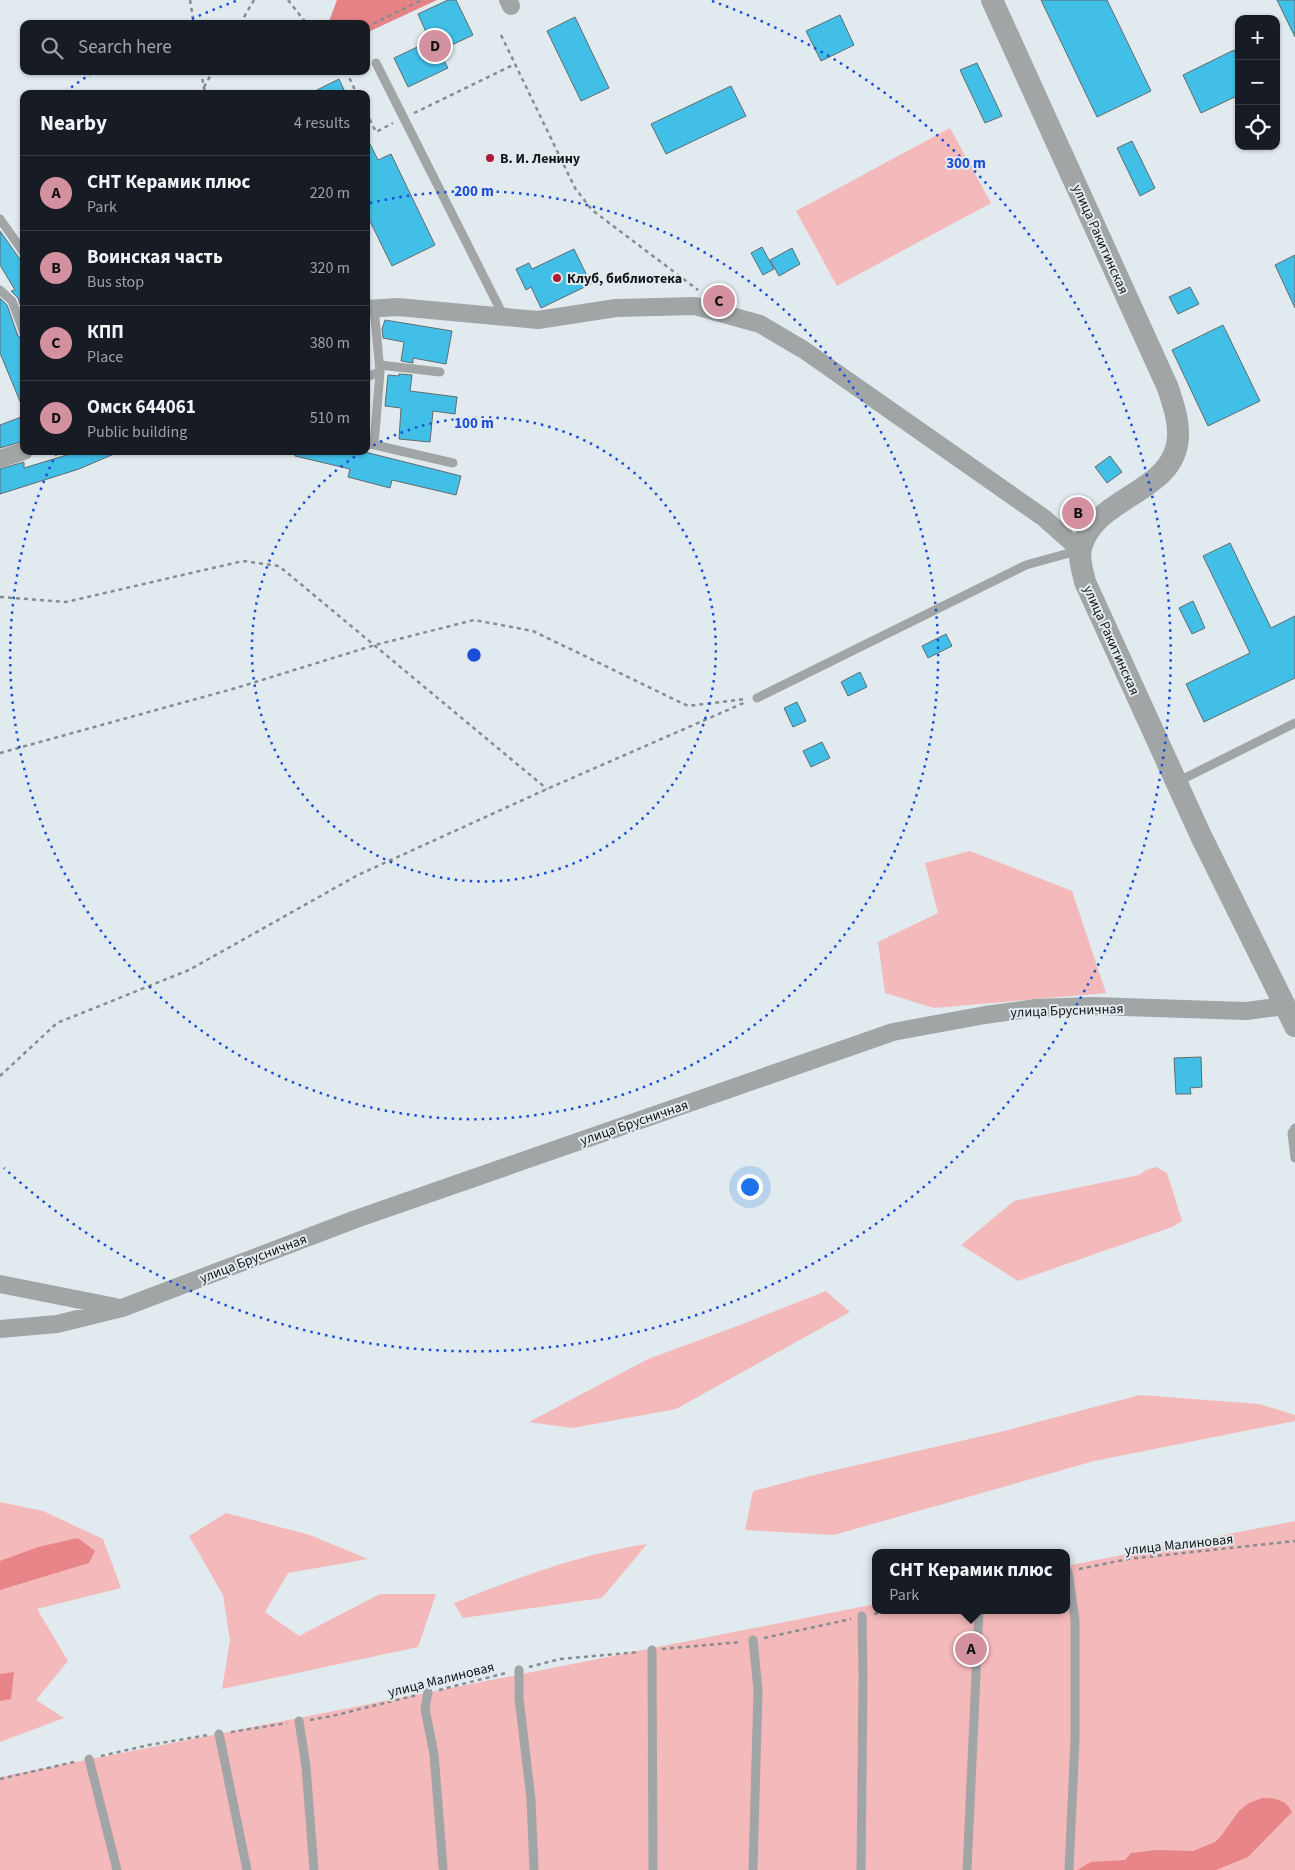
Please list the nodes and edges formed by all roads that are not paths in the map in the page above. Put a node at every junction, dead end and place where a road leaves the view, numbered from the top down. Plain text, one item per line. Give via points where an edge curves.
1 (992, 0) edge
2 (376, 63) dead end
3 (0, 219) edge
4 (20, 247) edge
5 (0, 290) edge
6 (370, 308) edge
7 (504, 317) junction
8 (20, 323) edge
9 (380, 368) junction
10 (440, 372) dead end
11 (370, 375) edge
12 (370, 444) edge
13 (20, 452) edge
14 (0, 459) edge
15 (453, 463) dead end
16 (1080, 550) junction
17 (757, 698) road end
18 (1295, 723) edge
19 (1177, 782) junction
20 (1285, 1006) junction
21 (1295, 1026) edge
22 (1295, 1128) edge
23 (1295, 1158) edge
24 (0, 1284) edge
25 (122, 1308) junction
26 (0, 1329) edge
27 (1070, 1586) edge
28 (980, 1614) edge
29 (862, 1616) road end
30 (754, 1640) road end
31 (652, 1650) road end
32 (519, 1670) road end
33 (428, 1692) road end
34 (299, 1722) road end
35 (219, 1734) road end
36 (89, 1759) road end
37 (443, 1868) dead end
38 (117, 1870) edge
39 (247, 1870) edge
40 (314, 1870) edge
41 (534, 1870) edge
42 (653, 1870) edge
43 (753, 1870) edge
44 (861, 1870) edge
45 (967, 1870) edge
46 (1069, 1870) edge

1 - 16 street, улица Ракитинская via 1168,388 1176,415 1178,437 1166,468 1150,484 1097,519
2 - 7 lane
3 - 4 lane
5 - 8 lane via 12,302
6 - 7 street via 398,307
6 - 9 lane
7 - 16 street via 538,320 616,308 694,306 760,324 804,350 1044,518
9 - 10 lane
9 - 11 lane
9 - 12 lane
12 - 15 lane
13 - 14 street
16 - 17 lane via 1026,565
16 - 19 street, улица Ракитинская via 1085,582
18 - 19 lane
19 - 20 street, улица Ракитинская
20 - 21 street, улица Ракитинская
20 - 25 street, улица Брусничная via 1246,1011 1092,1006 1036,1008 893,1032 365,1216
22 - 23 lane via 1292,1133
24 - 25 street
25 - 26 street, улица Брусничная via 57,1324
27 - 46 lane via 1075,1620 1075,1741
28 - 45 lane
29 - 44 lane
30 - 43 lane via 758,1690
31 - 42 lane
32 - 41 lane
33 - 37 lane via 425,1709 434,1754
34 - 40 lane
35 - 39 lane
36 - 38 lane

